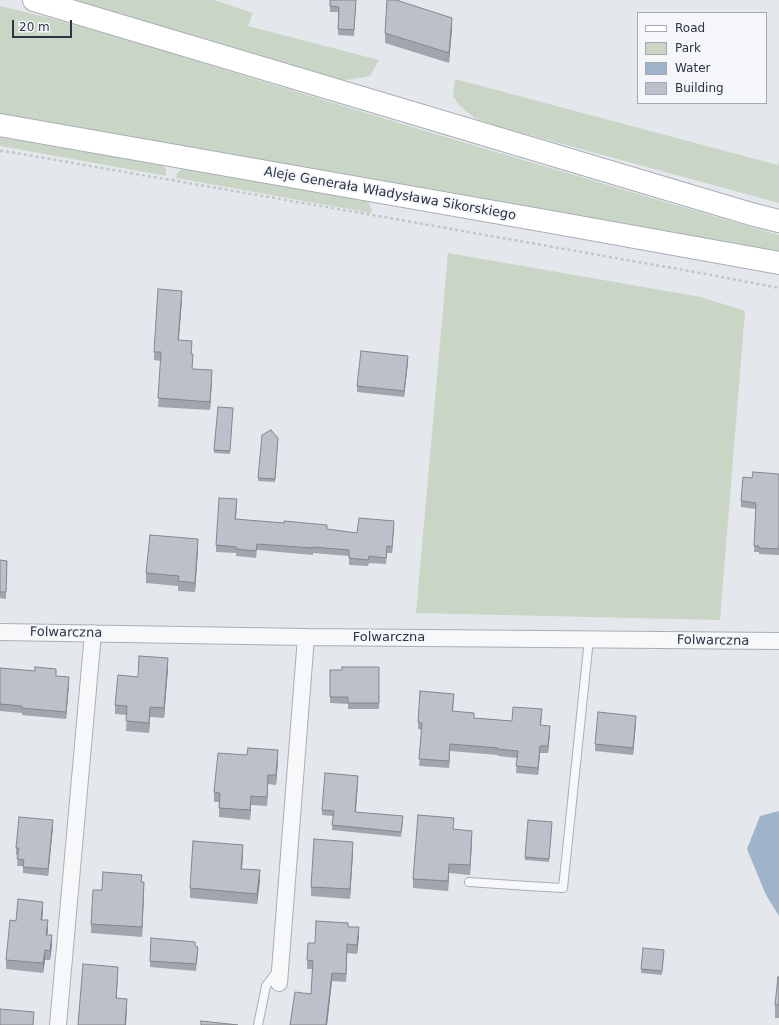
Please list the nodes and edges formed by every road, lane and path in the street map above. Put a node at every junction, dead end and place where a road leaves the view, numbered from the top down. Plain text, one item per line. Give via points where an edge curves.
1 (34, 0) edge
2 (0, 125) edge
3 (0, 150) edge
4 (779, 221) edge
5 (779, 263) edge
6 (779, 288) edge
7 (0, 632) edge
8 (93, 633) junction
9 (306, 637) junction
10 (589, 639) junction
11 (779, 641) edge
12 (469, 882) dead end
13 (280, 966) junction
14 (279, 983) dead end
15 (58, 1025) edge
16 (258, 1025) edge

1 - 4 main road
2 - 5 main road, Aleje Generała Władysława Sikorskiego
3 - 6 path
7 - 8 street, Folwarczna
8 - 9 street, Folwarczna
8 - 15 street
9 - 10 street, Folwarczna
9 - 13 street
10 - 11 street, Folwarczna
10 - 12 lane via 563,888
13 - 14 street
13 - 16 lane via 266,986

